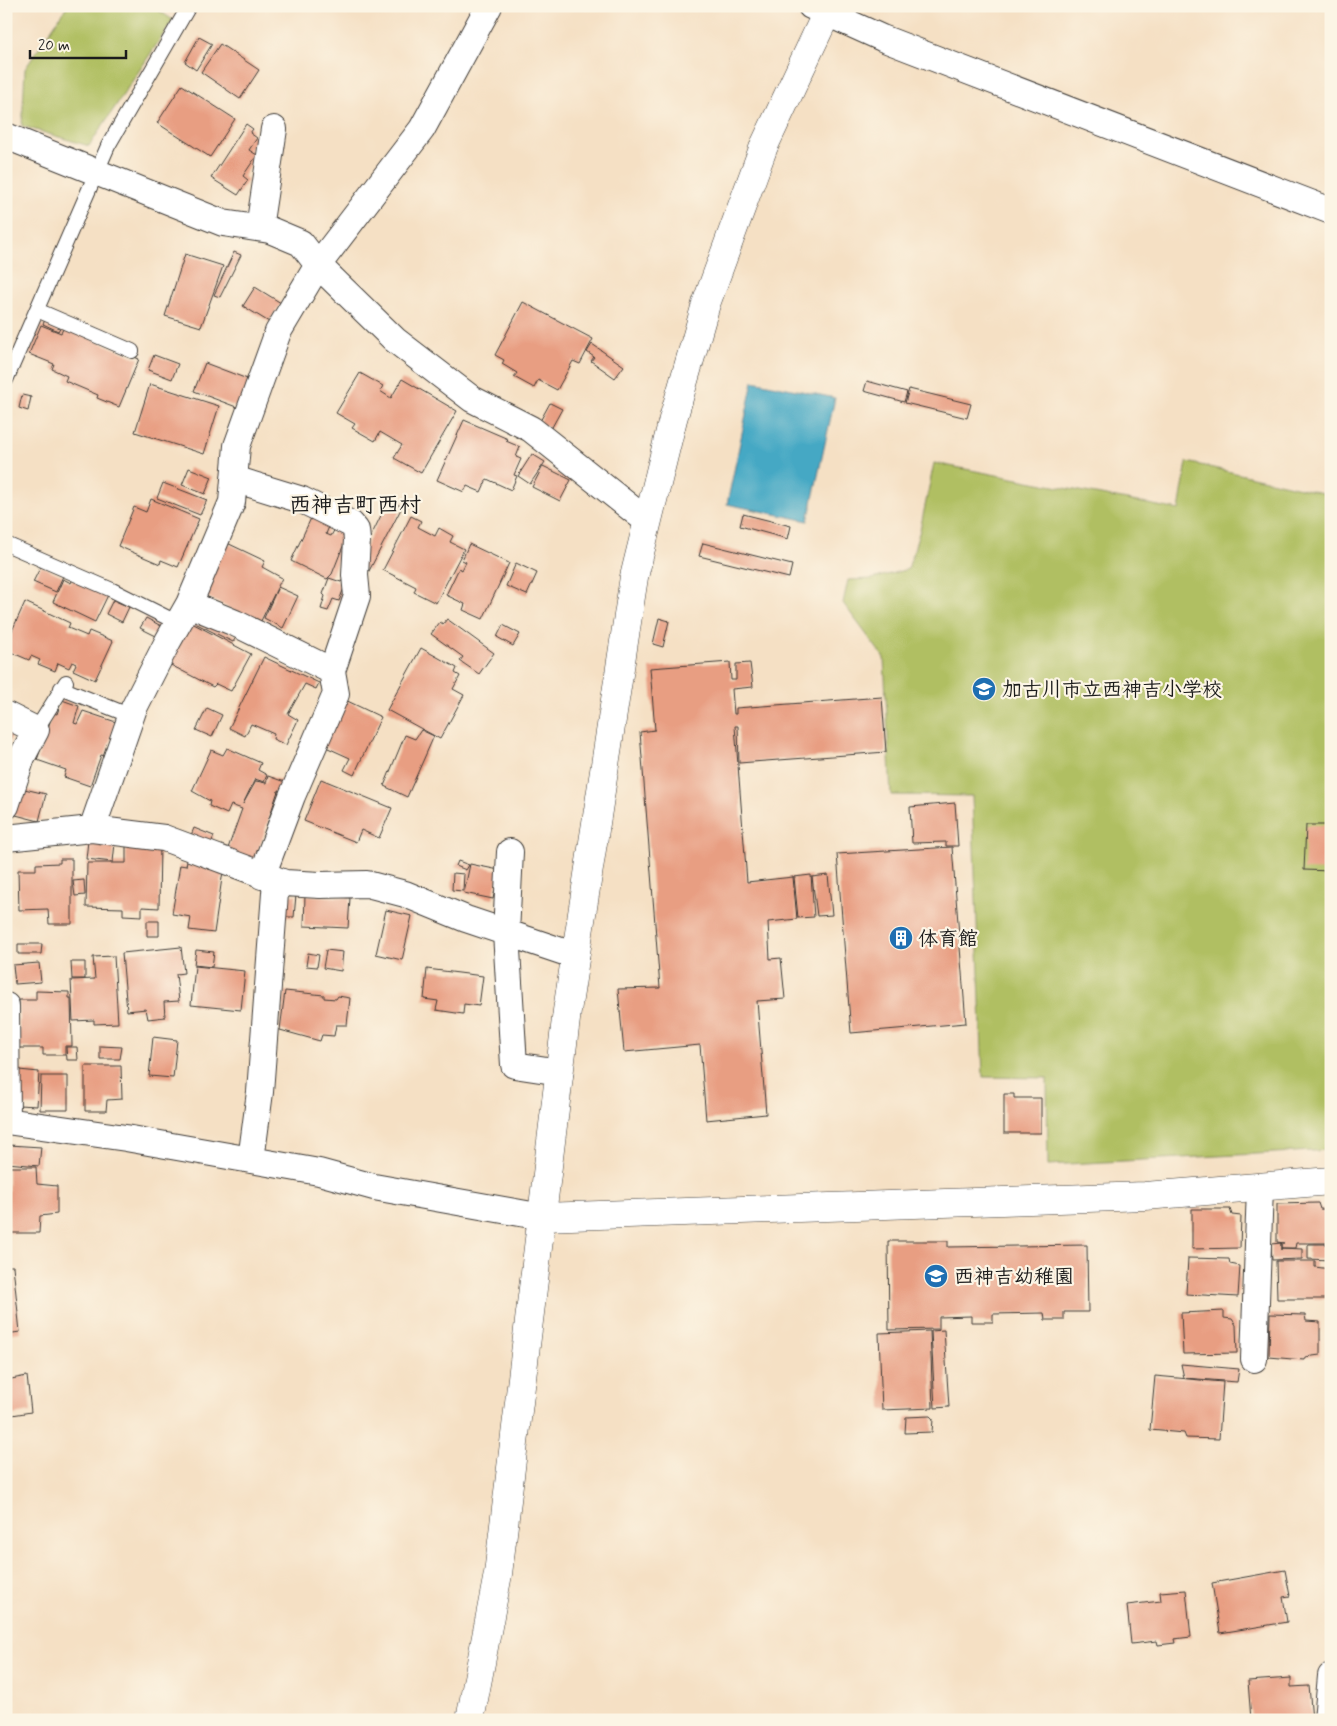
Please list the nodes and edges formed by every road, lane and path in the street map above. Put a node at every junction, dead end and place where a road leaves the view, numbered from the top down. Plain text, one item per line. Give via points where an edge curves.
1 (189, 6) edge
2 (489, 6) edge
3 (823, 8) edge
4 (274, 129) dead end
5 (6, 136) edge
6 (99, 172) junction
7 (1331, 211) edge
8 (259, 228) junction
9 (318, 265) junction
10 (38, 310) junction
11 (132, 350) dead end
12 (6, 380) edge
13 (234, 479) junction
14 (647, 521) junction
15 (6, 544) edge
16 (184, 614) junction
17 (332, 671) junction
18 (6, 715) edge
19 (131, 716) junction
20 (36, 730) junction
21 (6, 806) edge
22 (92, 829) junction
23 (6, 838) edge
24 (510, 852) dead end
25 (269, 878) junction
26 (506, 933) junction
27 (576, 956) junction
28 (6, 1006) edge
29 (560, 1072) junction
30 (7, 1120) edge
31 (251, 1160) junction
32 (1331, 1182) edge
33 (1260, 1188) junction
34 (543, 1217) junction
35 (1254, 1359) dead end
36 (1331, 1676) edge
37 (470, 1720) edge
38 (1327, 1720) edge

1 - 6 lane via 108,146
2 - 9 street via 422,129
3 - 7 street via 891,42
3 - 14 street via 764,146 706,304
4 - 8 street
5 - 6 street
6 - 8 street via 224,223
6 - 10 lane
8 - 9 street via 300,243
9 - 13 street via 278,332 237,446
9 - 14 street via 395,340 472,399 531,429
10 - 11 lane
10 - 12 lane
13 - 16 street via 232,502
13 - 17 street via 302,500 351,524 356,530 357,596
14 - 27 street via 634,576
15 - 16 lane via 112,590
16 - 17 street via 234,623
16 - 19 street
17 - 25 street via 336,694 292,796
18 - 20 street
19 - 20 lane via 64,684
19 - 22 street
20 - 21 street via 22,757
22 - 23 street
22 - 25 street via 164,838
24 - 26 street
25 - 26 street via 311,885 367,884 405,894
25 - 31 street via 260,1092
26 - 27 street
26 - 29 street via 514,1064
27 - 29 street
28 - 30 street
29 - 34 street
30 - 31 street
31 - 34 street via 319,1172 374,1187
32 - 33 street
33 - 34 street via 1145,1196
33 - 35 street
34 - 37 street via 498,1574
36 - 38 street

